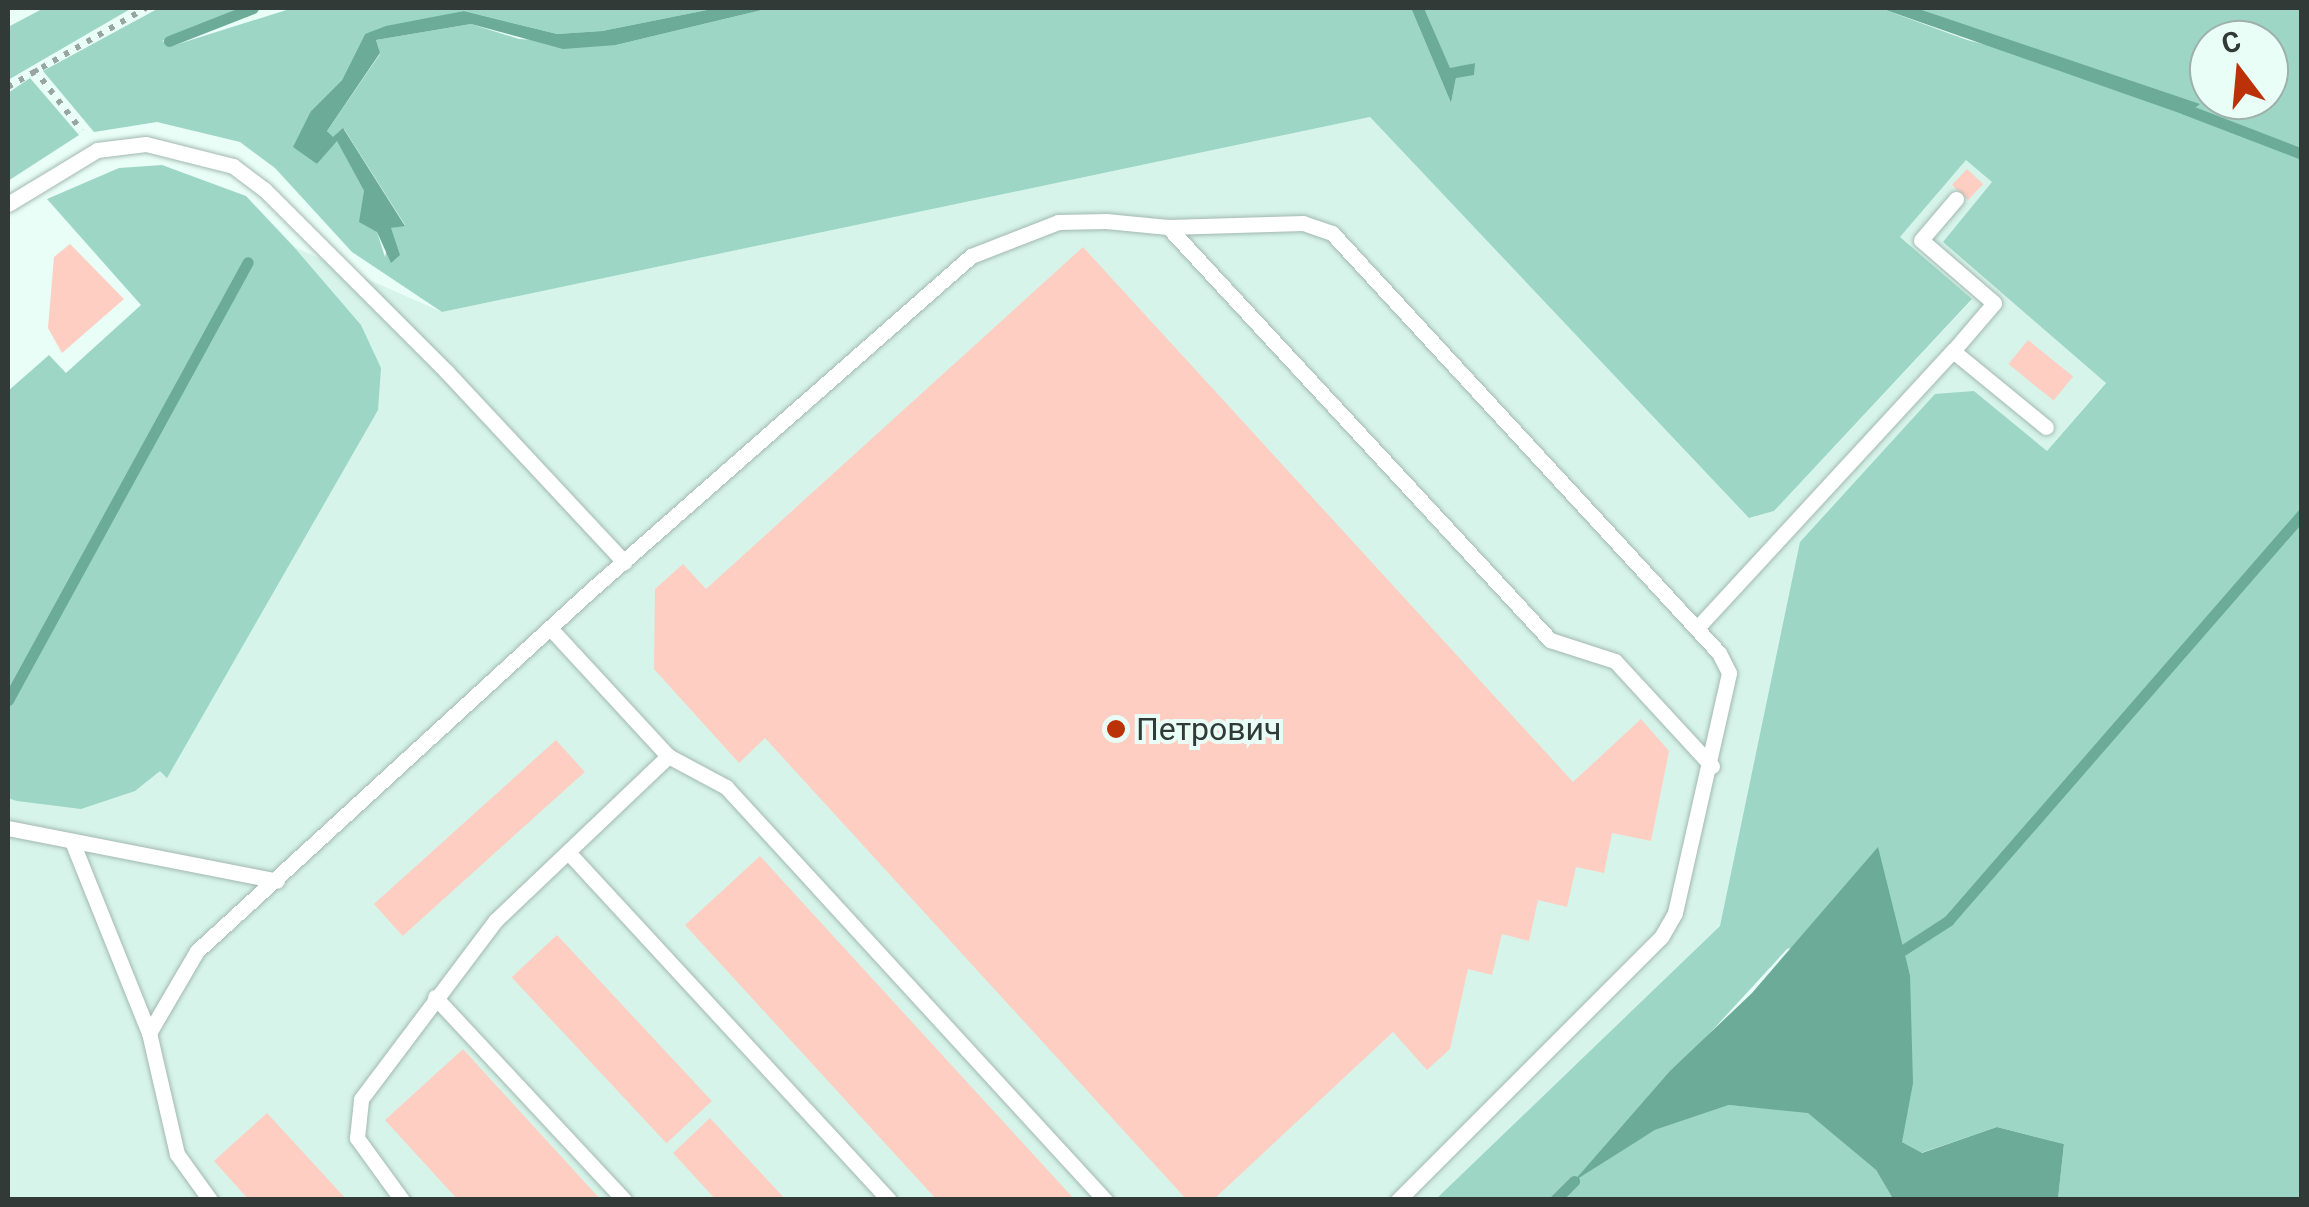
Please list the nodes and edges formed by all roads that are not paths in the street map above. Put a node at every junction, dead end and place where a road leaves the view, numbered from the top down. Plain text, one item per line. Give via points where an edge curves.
1 (1956, 199) dead end
2 (8, 204) edge
3 (1168, 228) junction
4 (1952, 351) junction
5 (2046, 427) dead end
6 (624, 562) junction
7 (550, 628) junction
8 (1697, 628) junction
9 (668, 756) junction
10 (1712, 766) junction
11 (8, 828) edge
12 (74, 844) junction
13 (568, 852) junction
14 (277, 881) junction
15 (434, 997) junction
16 (149, 1033) junction
17 (210, 1200) edge
18 (402, 1200) edge
19 (624, 1200) edge
20 (889, 1200) edge
21 (1105, 1200) edge
22 (1398, 1200) edge

1 - 4 lane via 1921,240 1994,303
2 - 6 lane via 97,150 146,144 233,166 265,190
3 - 6 lane via 1058,222 971,256
3 - 8 lane via 1303,223 1332,233
3 - 10 lane via 1550,640 1615,661
4 - 5 lane
4 - 8 lane
6 - 7 lane
7 - 9 lane
7 - 14 lane
8 - 10 lane via 1729,673
9 - 13 lane
9 - 21 lane via 726,787
10 - 22 lane via 1675,912 1662,937
11 - 12 lane
12 - 14 lane
12 - 16 lane
13 - 15 lane via 496,920
13 - 20 lane
14 - 16 lane via 197,950
15 - 18 lane via 361,1099 357,1138
15 - 19 lane
16 - 17 lane via 177,1154

